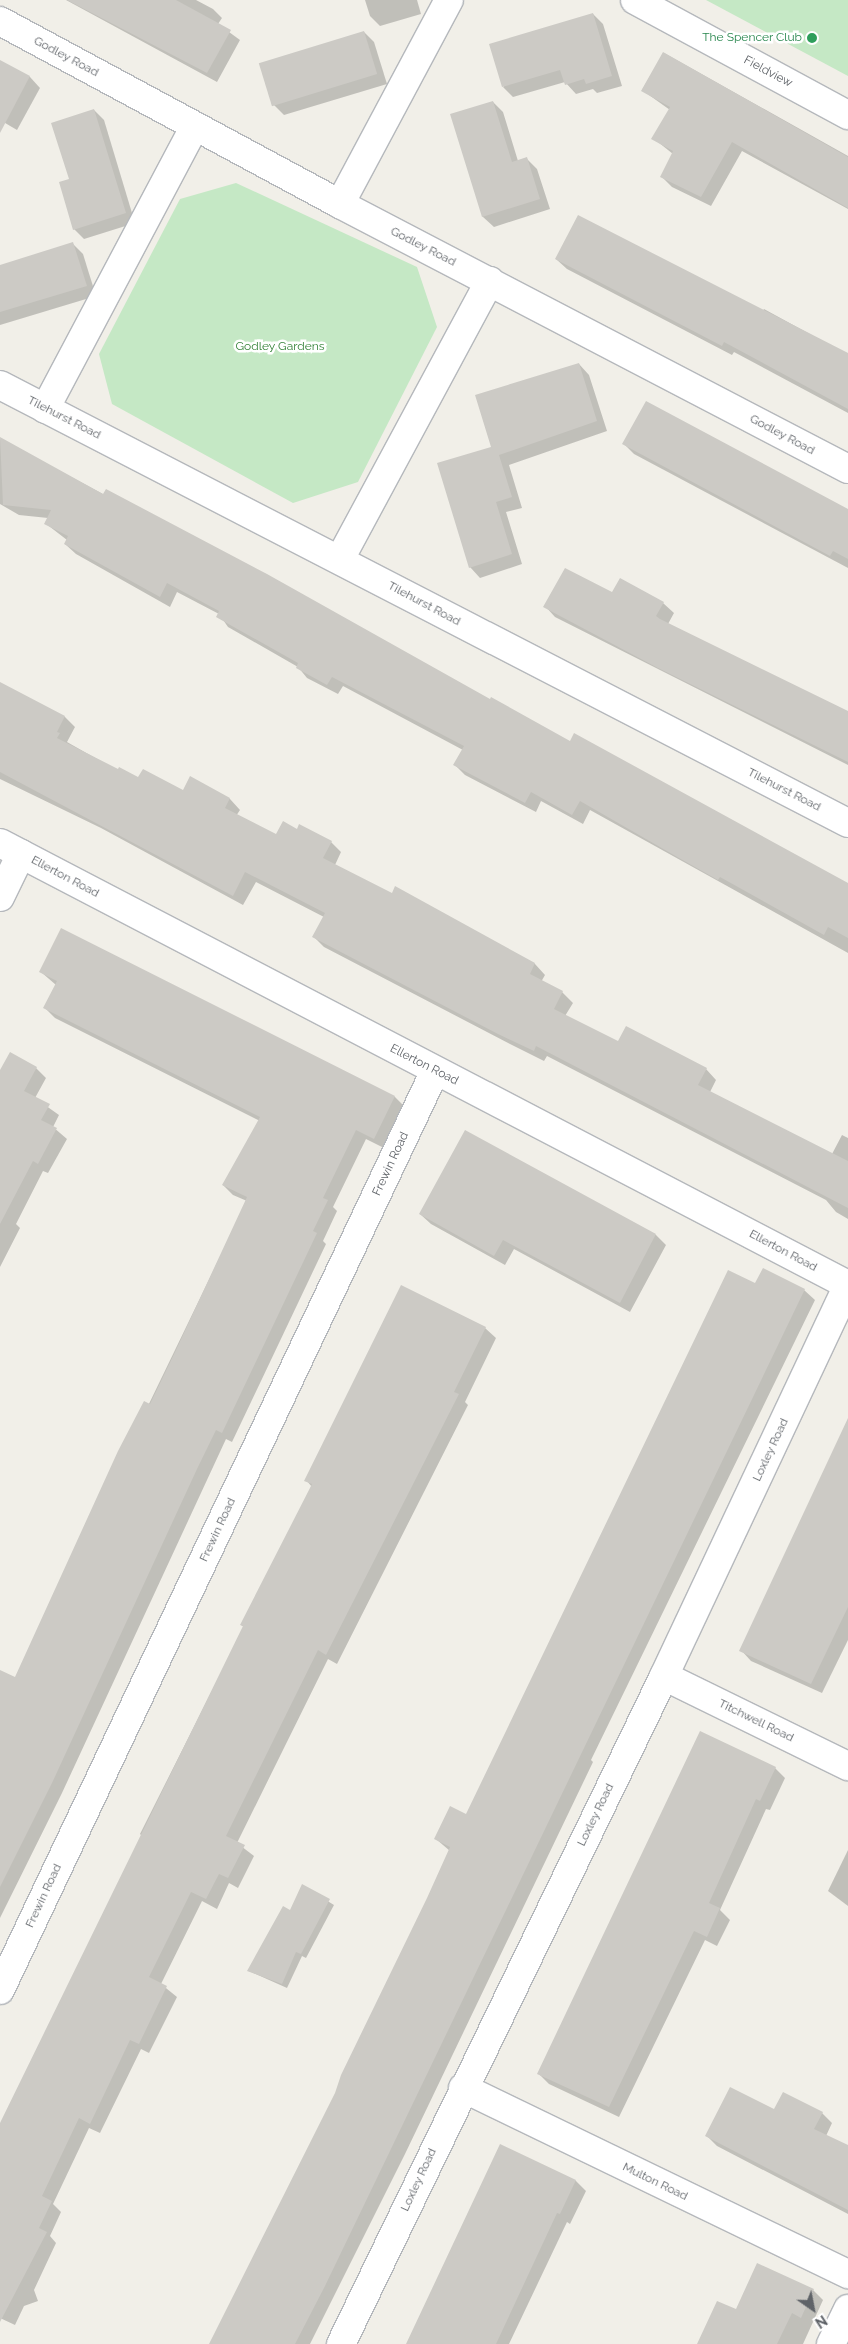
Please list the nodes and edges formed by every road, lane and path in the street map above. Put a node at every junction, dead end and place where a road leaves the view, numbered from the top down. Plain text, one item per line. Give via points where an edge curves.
1 (450, 0) edge
2 (635, 0) edge
3 (0, 21) edge
4 (848, 115) edge
5 (195, 126) junction
6 (340, 204) junction
7 (490, 281) junction
8 (0, 385) edge
9 (45, 409) junction
10 (848, 469) edge
11 (340, 559) junction
12 (848, 823) edge
13 (10, 849) edge
14 (0, 897) edge
15 (435, 1070) junction
16 (848, 1285) edge
17 (664, 1676) junction
18 (848, 1766) edge
19 (0, 1990) edge
20 (463, 2088) junction
21 (848, 2274) edge
22 (848, 2309) edge
23 (341, 2344) edge
24 (831, 2344) edge

1 - 6 street
2 - 4 street, Fieldview
3 - 5 street, Godley Road
5 - 6 street, Godley Road
5 - 9 street
6 - 7 street, Godley Road
7 - 10 street, Godley Road
7 - 11 street
8 - 9 street, Tilehurst Road
9 - 11 street, Tilehurst Road
11 - 12 street, Tilehurst Road
13 - 14 street
13 - 15 street, Ellerton Road
15 - 16 street, Ellerton Road
15 - 19 street, Frewin Road
16 - 17 street, Loxley Road
17 - 18 street, Titchwell Road
17 - 20 street, Loxley Road
20 - 21 street, Multon Road
20 - 23 street, Loxley Road
22 - 24 street

